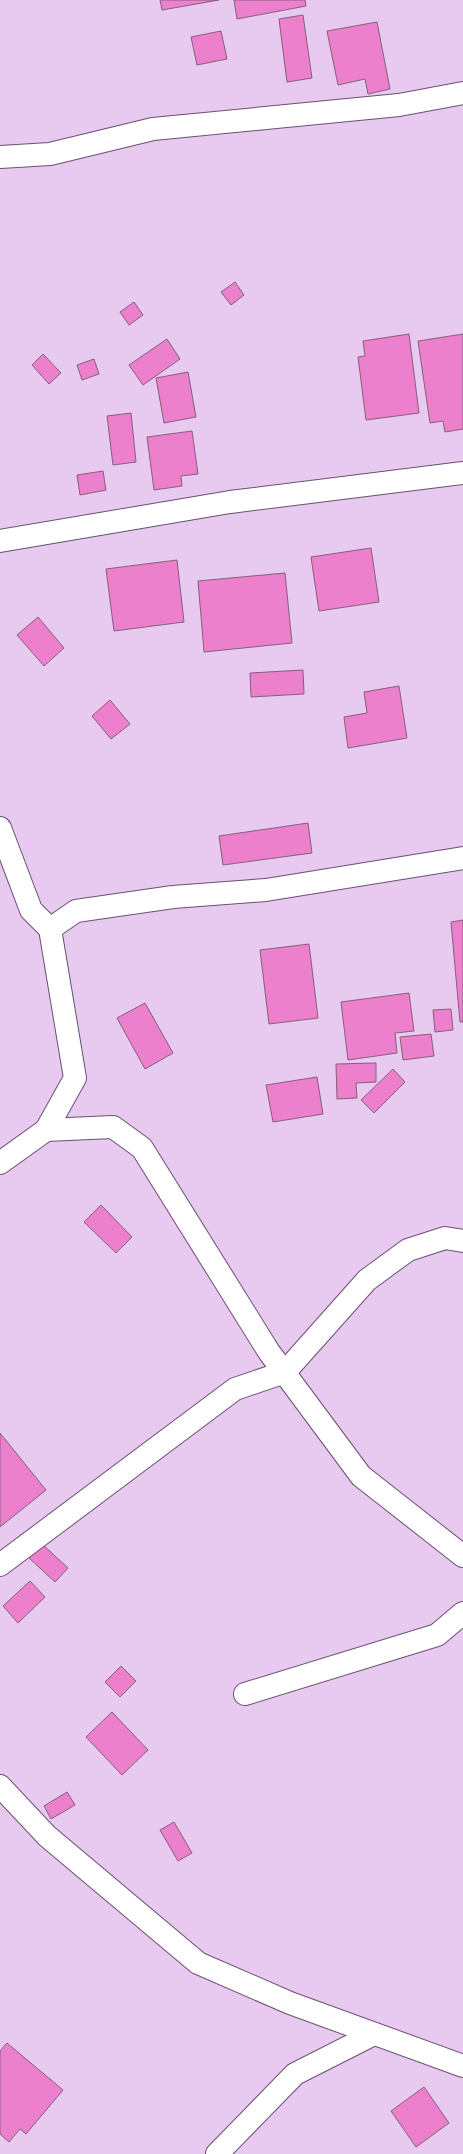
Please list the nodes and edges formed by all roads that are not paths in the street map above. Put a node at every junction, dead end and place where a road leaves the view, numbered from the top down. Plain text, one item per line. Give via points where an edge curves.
1 (463, 92) edge
2 (0, 157) edge
3 (463, 473) edge
4 (0, 541) edge
5 (0, 828) edge
6 (463, 858) edge
7 (50, 929) junction
8 (46, 1130) junction
9 (0, 1163) edge
10 (463, 1241) edge
11 (285, 1372) junction
12 (463, 1556) edge
13 (0, 1565) edge
14 (463, 1613) edge
15 (245, 1694) dead end
16 (0, 1786) edge
17 (374, 2034) junction
18 (463, 2066) edge
19 (217, 2154) edge

1 - 2 street via 399,105 152,130 50,154
3 - 4 street via 230,502
5 - 7 street via 31,910
6 - 7 street via 266,890 173,897 76,911
7 - 8 street via 74,1078
8 - 9 street
8 - 11 street via 113,1127 142,1148 269,1352
10 - 11 street via 445,1238 408,1250 367,1280
11 - 12 street via 361,1476
11 - 13 street via 235,1389
14 - 15 street via 437,1635
16 - 17 street via 47,1836 198,1963 290,2003
17 - 18 street
17 - 19 street via 295,2074

